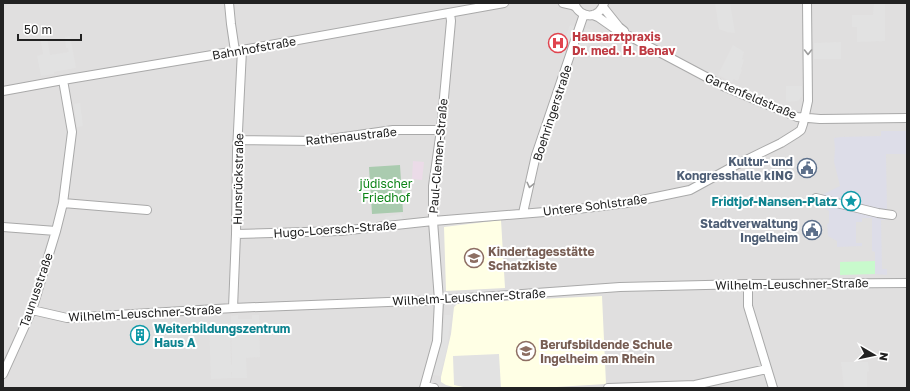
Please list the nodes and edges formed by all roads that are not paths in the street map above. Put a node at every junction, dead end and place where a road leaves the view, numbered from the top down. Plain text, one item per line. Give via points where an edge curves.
1 (229, 3) edge
2 (504, 3) edge
3 (563, 3) edge
4 (807, 3) edge
5 (575, 5) edge
6 (604, 5) edge
7 (450, 13) junction
8 (588, 15) junction
9 (629, 36) junction
10 (239, 51) junction
11 (63, 80) junction
12 (3, 91) edge
13 (804, 118) junction
14 (907, 118) edge
15 (440, 130) junction
16 (238, 140) junction
17 (816, 198) dead end
18 (63, 203) junction
19 (147, 210) dead end
20 (523, 213) junction
21 (892, 215) dead end
22 (433, 221) junction
23 (3, 227) edge
24 (56, 231) junction
25 (236, 234) junction
26 (907, 283) edge
27 (748, 284) junction
28 (439, 300) junction
29 (233, 308) junction
30 (32, 310) junction
31 (767, 369) junction
32 (3, 374) edge
33 (695, 386) edge
34 (424, 387) edge
35 (630, 387) edge
36 (434, 388) edge
37 (608, 388) edge
38 (773, 388) edge

1 - 10 street, Hunsrückstraße via 231,24
2 - 7 street, Bahnhofstraße
3 - 5 street
4 -> 13 street, Untere Sohlstraße via 808,101
5 - 8 street via 578,10
6 - 8 street via 597,14
6 - 9 street, Gartenfeldstraße via 619,27
7 - 10 street, Bahnhofstraße
7 - 15 street, Paul-Clemen-Straße
8 - 9 street, Gartenfeldstraße via 598,17
8 -> 20 street, Boehringerstraße via 536,155
9 - 13 street, Gartenfeldstraße via 725,87
10 - 11 street, Bahnhofstraße
10 - 16 street, Hunsrückstraße
11 - 12 street, Bahnhofstraße
11 - 18 street, Taunusstraße via 72,132
13 - 14 street, Gartenfeldstraße
13 - 20 street, Untere Sohlstraße via 801,130 797,134 690,190 627,203
15 - 16 street, Rathenaustraße via 393,130 316,141
15 - 22 street, Paul-Clemen-Straße via 433,186
16 - 25 street, Hunsrückstraße
17 - 21 street
18 - 19 street
18 - 24 street, Taunusstraße
20 - 22 street, Untere Sohlstraße
22 - 25 street, Hugo-Loersch-Straße via 340,230
22 - 28 street, Paul-Clemen-Straße
23 - 24 street
24 - 30 street, Taunusstraße
25 - 29 street, Hunsrückstraße
26 - 27 street, Wilhelm-Leuschner-Straße
27 - 28 street, Wilhelm-Leuschner-Straße via 620,288
27 - 31 street via 748,306
28 - 29 street, Wilhelm-Leuschner-Straße
28 - 34 street, Paul-Clemen-Straße via 437,341
29 - 30 street, Wilhelm-Leuschner-Straße via 67,318
30 - 32 street, Taunusstraße
31 - 33 street
31 - 38 street
33 - 35 street
34 - 36 street
35 - 37 street

